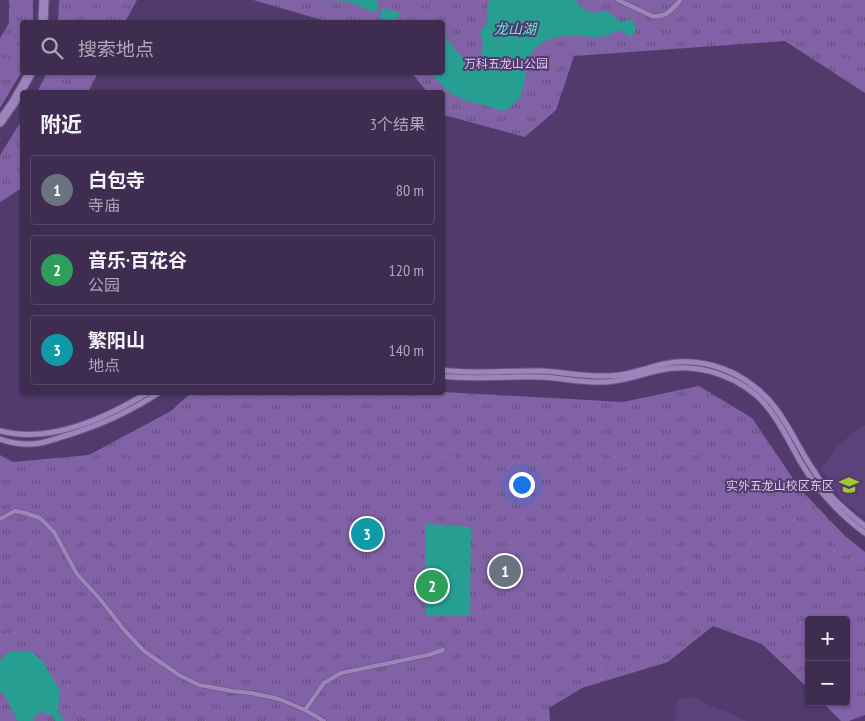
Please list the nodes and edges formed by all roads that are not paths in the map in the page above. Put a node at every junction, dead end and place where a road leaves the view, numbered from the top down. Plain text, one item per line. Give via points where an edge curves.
1 (44, 0) edge
2 (618, 0) edge
3 (680, 0) edge
4 (43, 20) edge
5 (29, 75) edge
6 (21, 90) edge
7 (20, 91) edge
8 (0, 122) edge
9 (445, 370) edge
10 (445, 376) edge
11 (144, 395) edge
12 (156, 395) edge
13 (0, 431) edge
14 (0, 439) edge
15 (0, 519) edge
16 (865, 526) edge
17 (865, 533) edge
18 (442, 650) dead end
19 (305, 710) junction
20 (324, 721) edge

1 - 4 street
2 - 3 street via 657,16 667,14
5 - 6 street
7 - 8 street
9 - 16 street via 538,371 609,376 672,363 719,367 764,394 830,495
10 - 17 street via 541,377 605,382 660,370 689,368 726,377 746,387 768,406 814,484 836,510
11 - 13 street via 110,414 61,430 28,434
12 - 14 street via 115,418 54,439 27,444
15 - 19 lane via 14,511 40,518 54,532 77,574 126,631 144,651 178,675 199,685 279,699
18 - 19 lane via 341,673 324,683
19 - 20 lane

